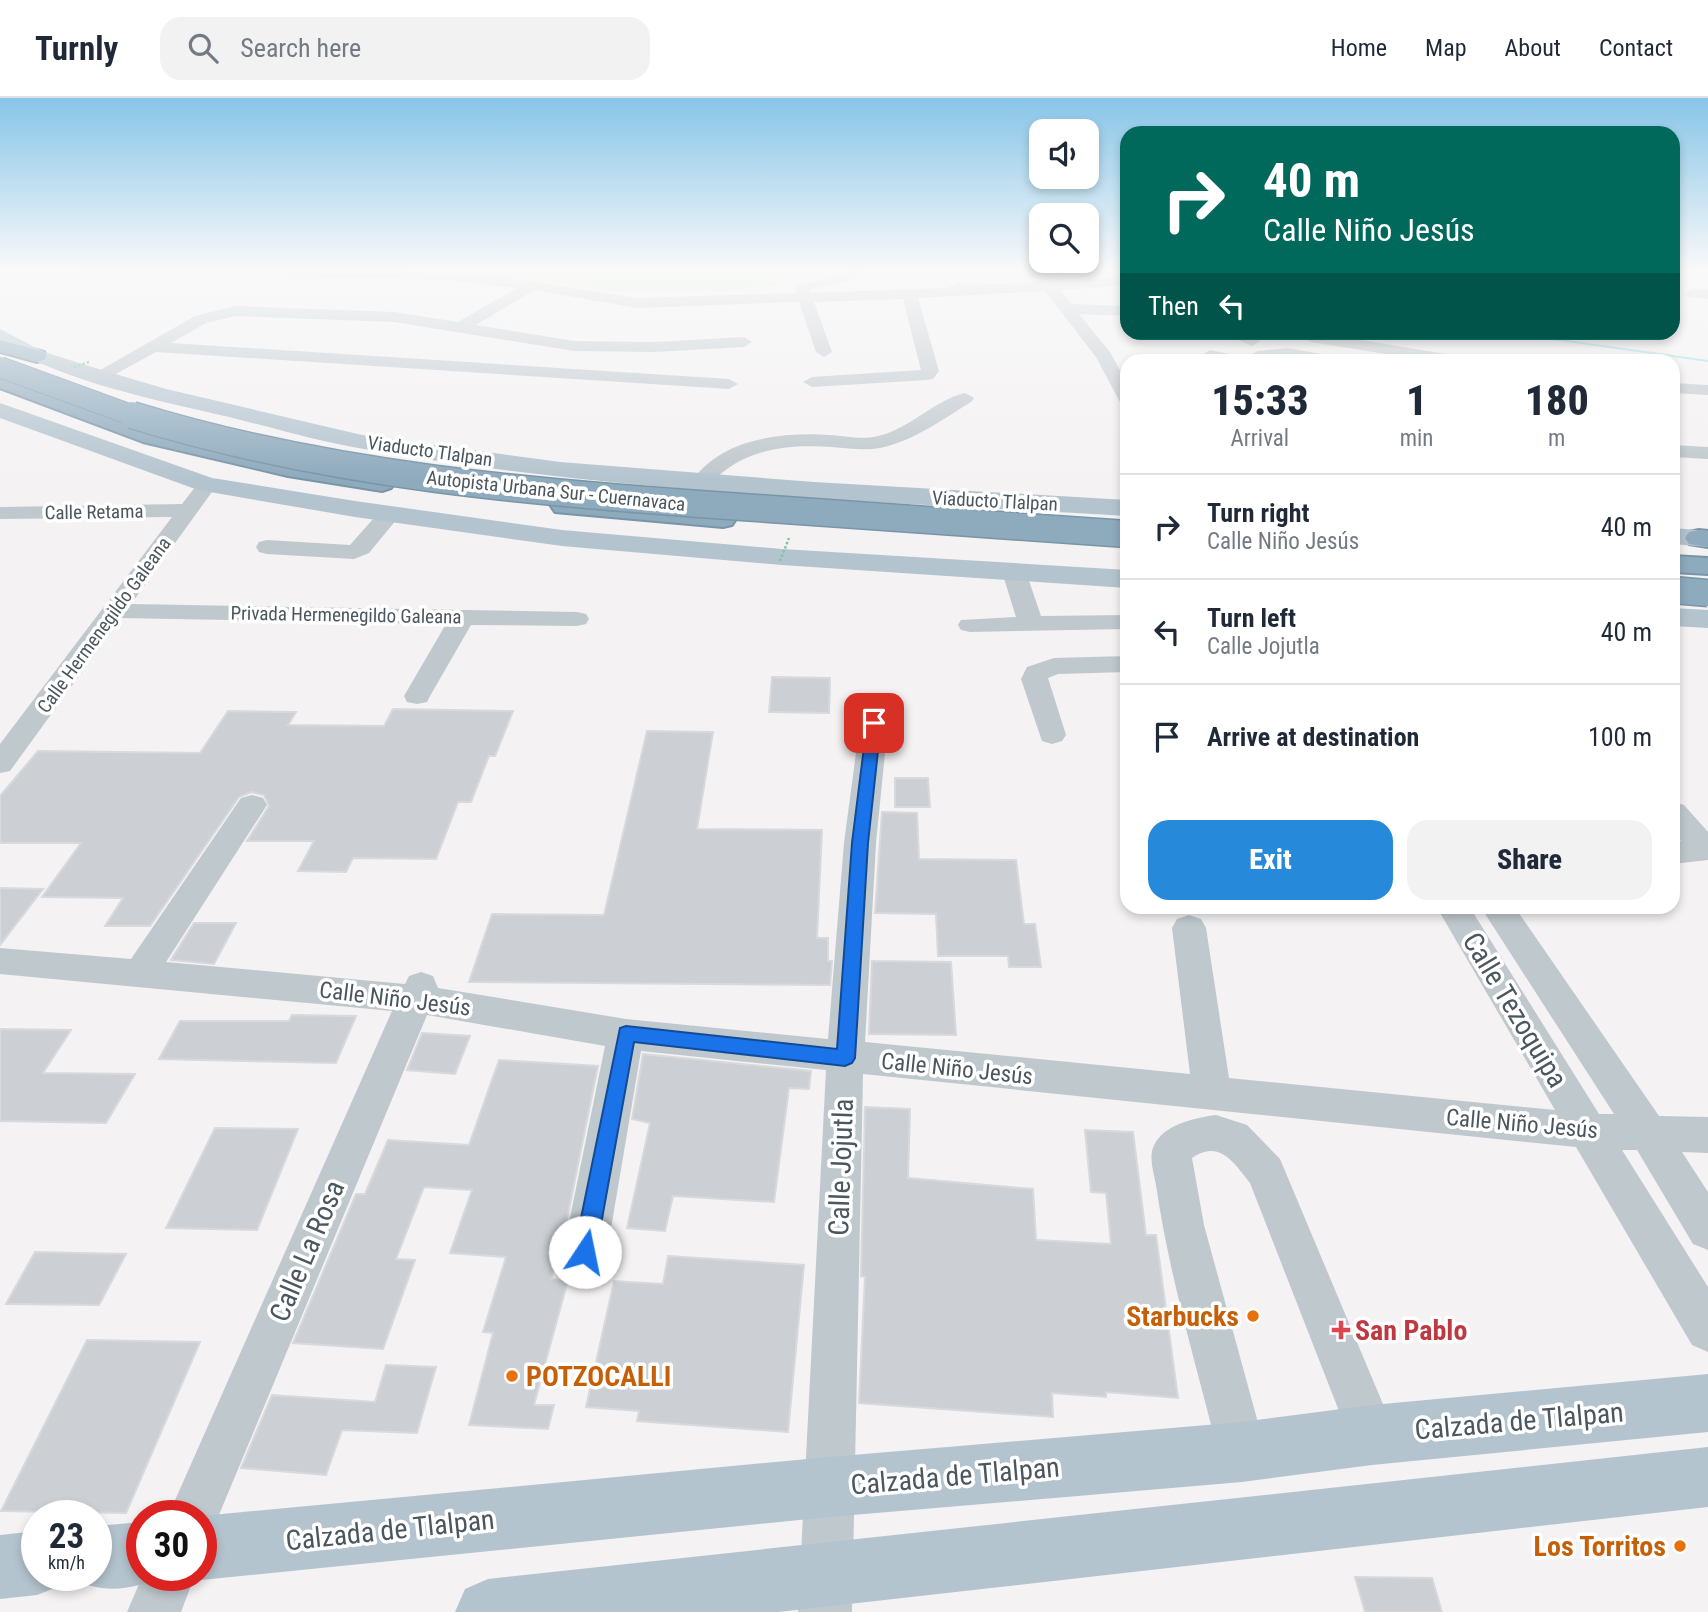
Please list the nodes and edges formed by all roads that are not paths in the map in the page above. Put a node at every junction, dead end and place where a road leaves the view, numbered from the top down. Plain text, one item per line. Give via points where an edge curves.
1 (6, 339) edge
2 (168, 339) edge
3 (533, 339) edge
4 (819, 339) edge
5 (921, 339) edge
6 (1090, 339) edge
7 (1329, 340) edge
8 (744, 342) dead end
9 (0, 346) edge
10 (574, 346) junction
11 (154, 347) junction
12 (824, 352) dead end
13 (1414, 354) edge
14 (37, 356) junction
15 (0, 365) edge
16 (548, 372) junction
17 (101, 377) junction
18 (0, 381) edge
19 (812, 382) dead end
20 (730, 384) dead end
21 (1120, 387) edge
22 (1680, 388) edge
23 (1708, 390) edge
24 (965, 398) dead end
25 (0, 410) edge
26 (1680, 451) edge
27 (1708, 453) edge
28 (702, 481) junction
29 (207, 485) junction
30 (1120, 508) edge
31 (188, 510) junction
32 (0, 513) edge
33 (390, 514) junction
34 (1120, 528) edge
35 (1120, 534) edge
36 (1120, 543) edge
37 (267, 547) dead end
38 (1680, 566) edge
39 (1708, 568) edge
40 (1014, 572) junction
41 (1680, 578) edge
42 (1120, 579) edge
43 (1708, 580) edge
44 (1680, 591) edge
45 (1708, 593) edge
46 (116, 611) junction
47 (463, 617) junction
48 (1680, 618) edge
49 (577, 619) dead end
50 (1708, 620) edge
51 (1120, 621) edge
52 (1031, 624) junction
53 (970, 625) dead end
54 (1120, 664) edge
55 (417, 695) dead end
56 (874, 723) dead end
57 (1052, 735) dead end
58 (0, 764) edge
59 (252, 805) dead end
60 (1680, 820) edge
61 (1706, 849) edge
62 (1680, 852) edge
63 (1457, 914) edge
64 (1501, 914) edge
65 (1189, 928) dead end
66 (0, 961) edge
67 (141, 973) junction
68 (409, 991) junction
69 (626, 1034) junction
70 (845, 1058) junction
71 (1212, 1095) junction
72 (1588, 1131) junction
73 (1648, 1133) junction
74 (1708, 1135) edge
75 (1708, 1230) edge
76 (585, 1252) dead end
77 (1708, 1329) edge
78 (1708, 1403) edge
79 (1372, 1435) junction
80 (1242, 1452) junction
81 (1708, 1477) edge
82 (828, 1487) junction
83 (200, 1500) edge
84 (217, 1546) edge
85 (21, 1565) edge
86 (0, 1567) edge
87 (163, 1591) edge
88 (827, 1594) edge
89 (154, 1612) edge
90 (488, 1612) edge

1 - 14 main road, Viaducto Tlalpan
2 - 11 street
3 - 10 street
4 - 12 street
5 - 19 street via 930,371 927,375
6 - 21 street
7 - 13 street
8 - 10 street
9 - 14 highway
10 - 16 street
11 - 16 street
11 - 17 street
14 - 17 main road, Viaducto Tlalpan
15 - 34 highway, Viaducto Tlalpan via 113,404 245,441 460,479 643,496
15 - 35 highway, Autopista Urbana Sur - Cuernavaca, bridge via 178,429 412,476 524,491
16 - 20 street
17 - 28 main road, Viaducto Tlalpan via 362,442 560,469
18 - 36 highway, Viaducto Tlalpan via 152,437 288,469 388,484 638,513
22 - 23 street
24 - 28 street via 884,441 768,443 729,458
25 - 29 main road
26 - 27 street
28 - 30 main road, Viaducto Tlalpan
29 - 31 street, Calle Hermenegildo Galeana
29 - 33 main road
31 - 32 street, Calle Retama
31 - 46 street, Calle Hermenegildo Galeana
33 - 37 street via 354,552
33 - 40 main road via 562,538
38 - 39 highway
40 - 42 main road
40 - 52 street
41 - 43 highway
44 - 45 highway, bridge
46 - 47 street, Privada Hermenegildo Galeana
46 - 58 street, Calle Hermenegildo Galeana
47 - 49 street, Privada Hermenegildo Galeana
47 - 55 street
48 - 50 main road
51 - 52 street
52 - 53 street
54 - 57 street via 1054,666 1036,673
56 - 70 street, Calle Jojutla via 860,843
59 - 67 street
60 - 61 street
61 - 62 street
63 - 72 street, Calle Tezoquipa
64 - 73 street, Calle Tezoquipa
65 - 71 street
66 - 67 street, Calle Niño Jesús
67 - 68 street, Calle Niño Jesús
68 - 69 street, Calle Niño Jesús
68 - 83 street, Calle La Rosa
69 - 70 street, Calle Niño Jesús
69 - 76 street
70 - 71 street, Calle Niño Jesús
70 - 82 street, Calle Jojutla
71 - 72 street, Calle Niño Jesús
72 - 73 street, Calle Niño Jesús
72 - 77 street, Calle Tezoquipa
73 - 74 street, Calle Niño Jesús
73 - 75 street, Calle Tezoquipa
78 - 79 main road, Calzada de Tlalpan
79 - 80 main road, Calzada de Tlalpan
79 - 80 street via 1266,1172 1240,1141 1221,1131 1195,1136 1171,1152 1183,1225
80 - 82 main road, Calzada de Tlalpan
81 - 88 main road
82 - 84 main road, Calzada de Tlalpan
82 - 88 street, Calle Jojutla
85 - 86 main road
87 - 89 street
88 - 90 main road

